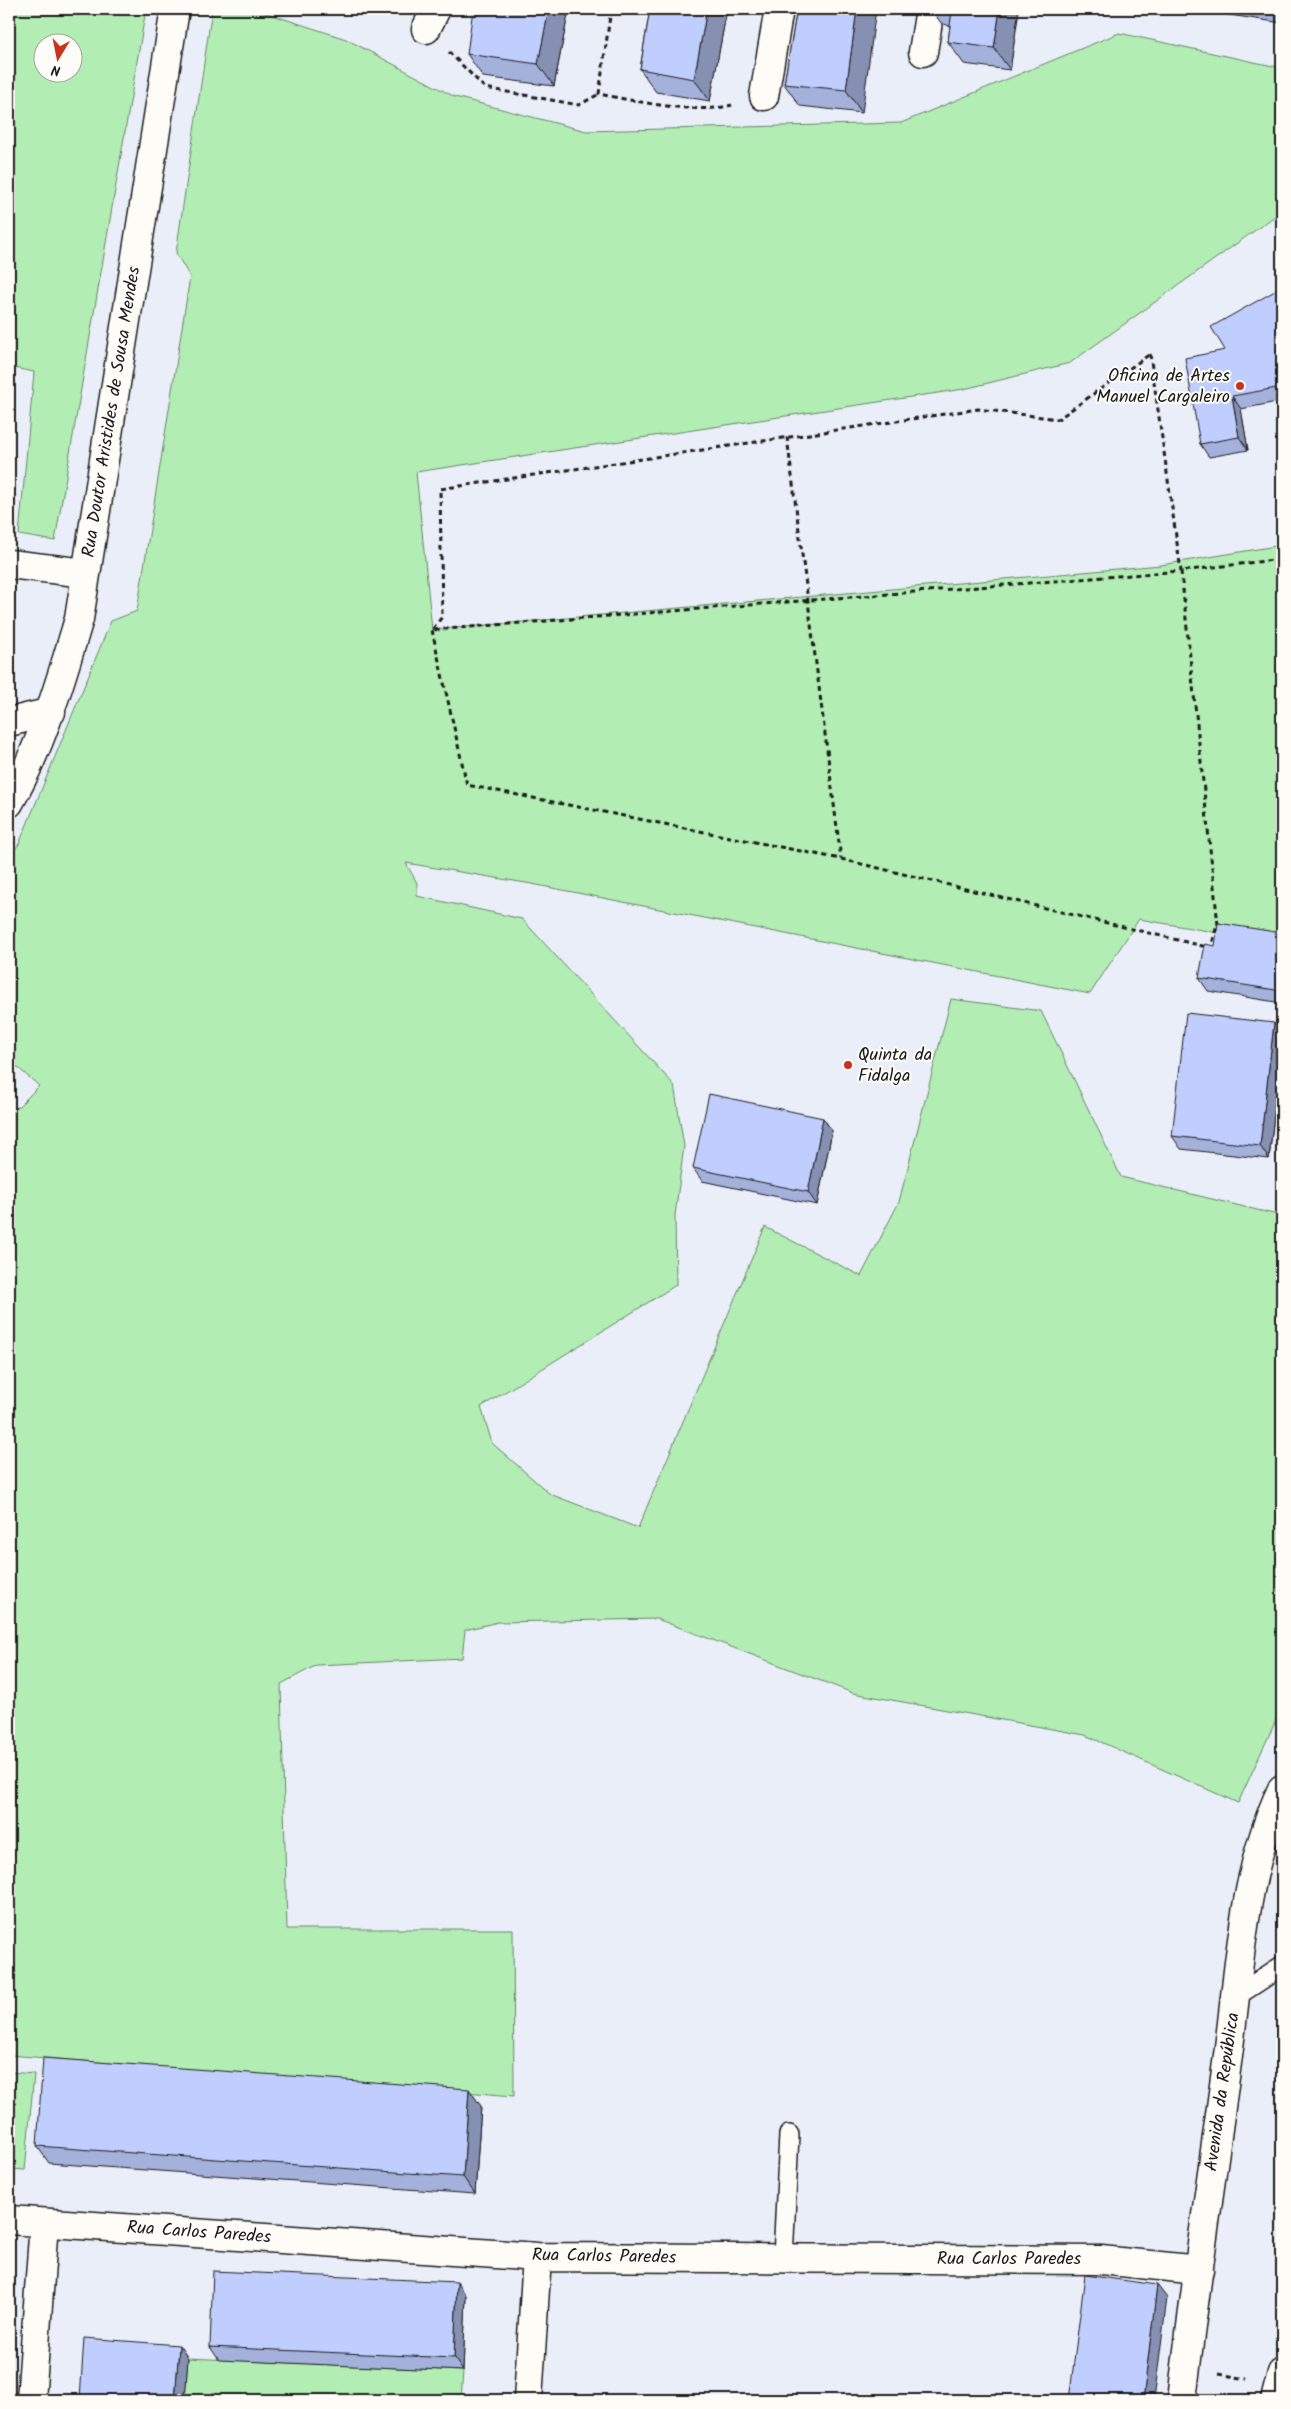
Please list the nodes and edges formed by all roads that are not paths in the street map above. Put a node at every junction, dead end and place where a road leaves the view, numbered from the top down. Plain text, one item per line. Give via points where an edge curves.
1 (175, 9) edge
2 (779, 9) edge
3 (930, 9) edge
4 (923, 52) dead end
5 (764, 96) road end
6 (9, 564) edge
7 (86, 574) junction
8 (51, 712) junction
9 (9, 722) edge
10 (9, 803) edge
11 (1282, 1789) edge
12 (1282, 1966) edge
13 (1236, 1996) junction
14 (789, 2135) dead end
15 (9, 2220) edge
16 (44, 2223) junction
17 (537, 2257) junction
18 (783, 2258) junction
19 (1199, 2270) junction
20 (31, 2400) edge
21 (528, 2400) edge
22 (1182, 2400) edge

1 - 7 street, Rua Doutor Aristides de Sousa Mendes
2 - 5 street
3 - 4 street
6 - 7 street
7 - 8 street, Rua Doutor Aristides de Sousa Mendes via 80,619
8 - 9 street
8 - 10 street, Rua Doutor Aristides de Sousa Mendes via 25,775
11 - 13 street, Avenida da República via 1269,1816 1246,1902
12 - 13 lane
13 - 19 street, Avenida da República
14 - 18 lane
15 - 16 street, Rua Carlos Paredes
16 - 17 street, Rua Carlos Paredes
16 - 20 street
17 - 18 street, Rua Carlos Paredes
17 - 21 street
18 - 19 street, Rua Carlos Paredes via 1101,2260
19 - 22 street, Avenida da República

